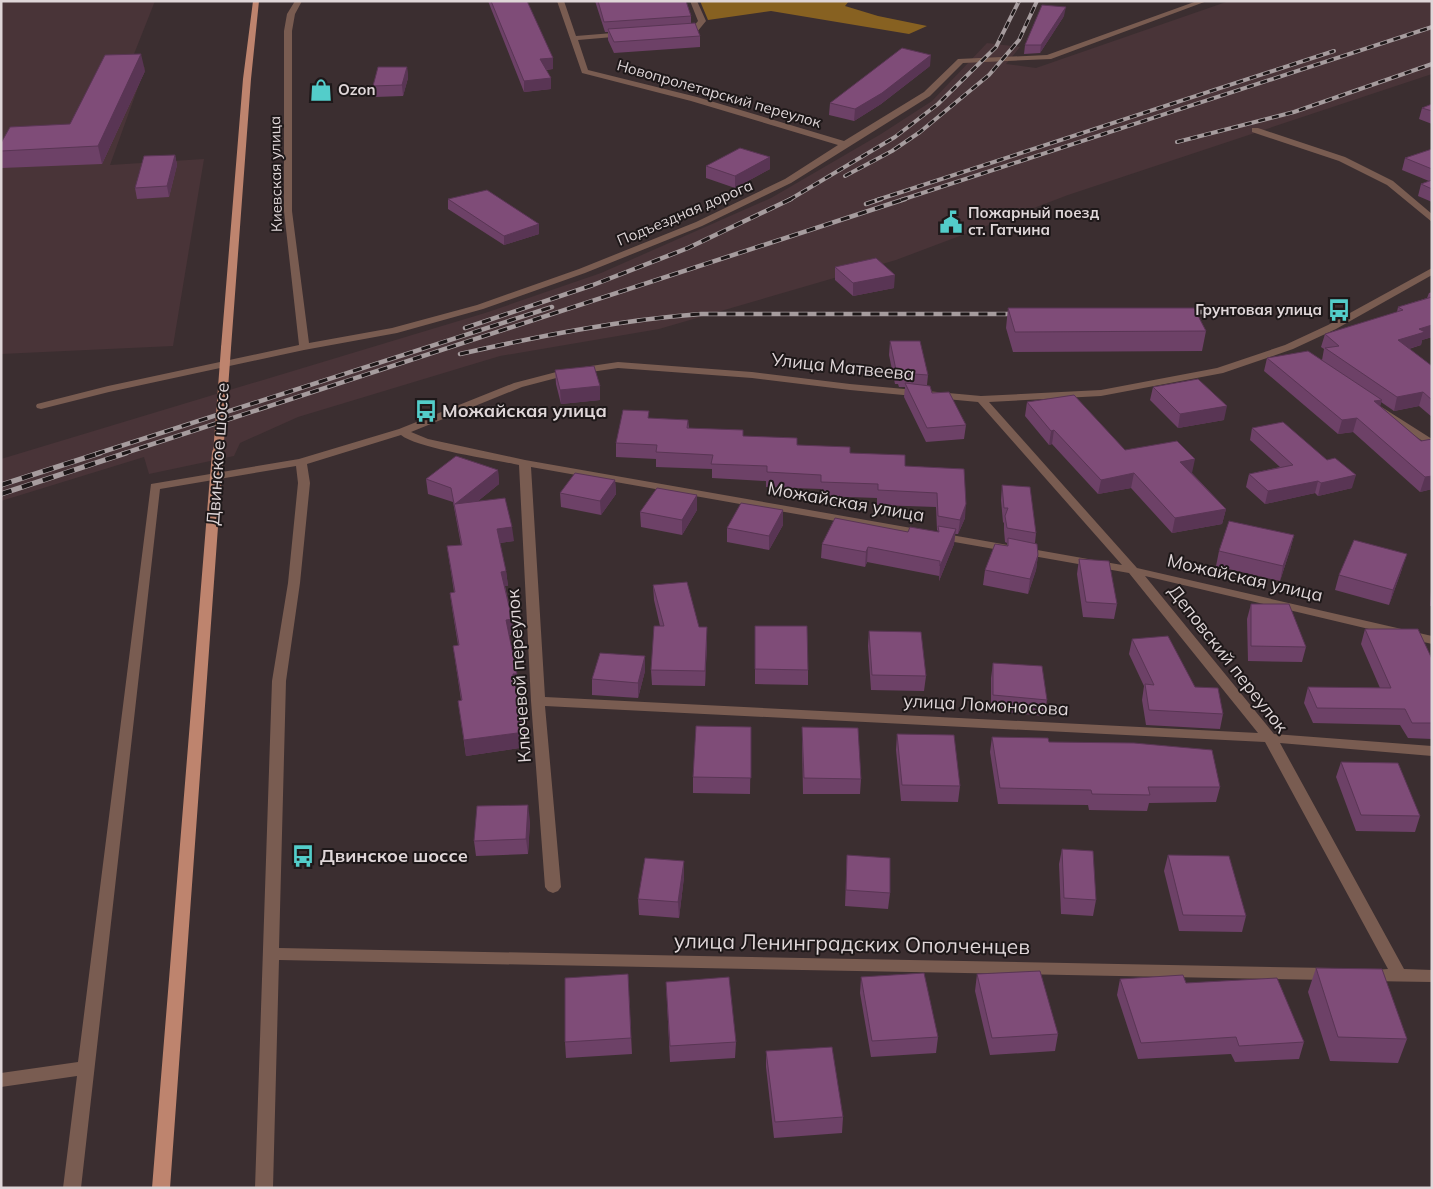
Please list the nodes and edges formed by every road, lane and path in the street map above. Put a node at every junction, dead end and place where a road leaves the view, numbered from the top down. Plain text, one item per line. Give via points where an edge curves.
1 (256, 1) edge
2 (299, 1) edge
3 (560, 1) edge
4 (693, 1) edge
5 (1204, 1) edge
6 (676, 31) edge
7 (629, 34) edge
8 (573, 38) junction
9 (1255, 130) dead end
10 (845, 144) junction
11 (1432, 219) edge
12 (1432, 271) edge
13 (304, 347) junction
14 (226, 348) joint
15 (981, 399) junction
16 (1368, 401) edge
17 (41, 406) dead end
18 (403, 430) junction
19 (1432, 444) edge
20 (301, 462) junction
21 (525, 463) junction
22 (1133, 570) junction
23 (1432, 640) edge
24 (538, 700) junction
25 (1270, 738) junction
26 (1432, 751) edge
27 (553, 887) dead end
28 (270, 954) junction
29 (1399, 975) junction
30 (1432, 976) edge
31 (85, 1068) junction
32 (1, 1080) edge
33 (72, 1188) edge
34 (161, 1188) edge
35 (264, 1188) edge

1 - 14 main road, Киевская улица
2 - 13 street, Киевская улица via 288,31 288,211
3 - 8 street
4 - 6 street via 702,21 694,30
5 - 10 street, Подъездная дорога via 1048,57 962,60 927,94
7 - 8 street
8 - 10 street, Новопролетарский переулок via 585,71 694,99
9 - 11 street via 1342,158 1390,183
10 - 13 street, Подъездная дорога via 788,182 751,201 582,271 480,307 402,329
12 - 15 street, Улица Матвеева via 1293,350 1220,371 1100,393
13 - 17 street, Подъездная дорога
14 - 34 main road, Двинское шоссе, bridge
15 - 18 street, Улица Матвеева via 850,388 752,375 618,365 564,373 518,385
15 - 22 street, Деповский переулок
16 - 19 street
18 - 20 street, Улица Матвеева
18 - 21 street, Можайская улица via 410,437 426,442
20 - 28 street via 304,483 294,583 279,681
20 - 31 street, Улица Матвеева via 155,486
21 - 22 street, Можайская улица
21 - 24 street, Ключевой переулок
22 - 23 street, Можайская улица
22 - 25 street, Деповский переулок
24 - 25 street, улица Ломоносова
24 - 27 street, Ключевой переулок
25 - 26 street, улица Ломоносова
25 - 29 street, Деповский переулок
28 - 29 street, улица Ленинградских Ополченцев
28 - 35 street
29 - 30 street, улица Ленинградских Ополченцев
31 - 32 street
31 - 33 street

